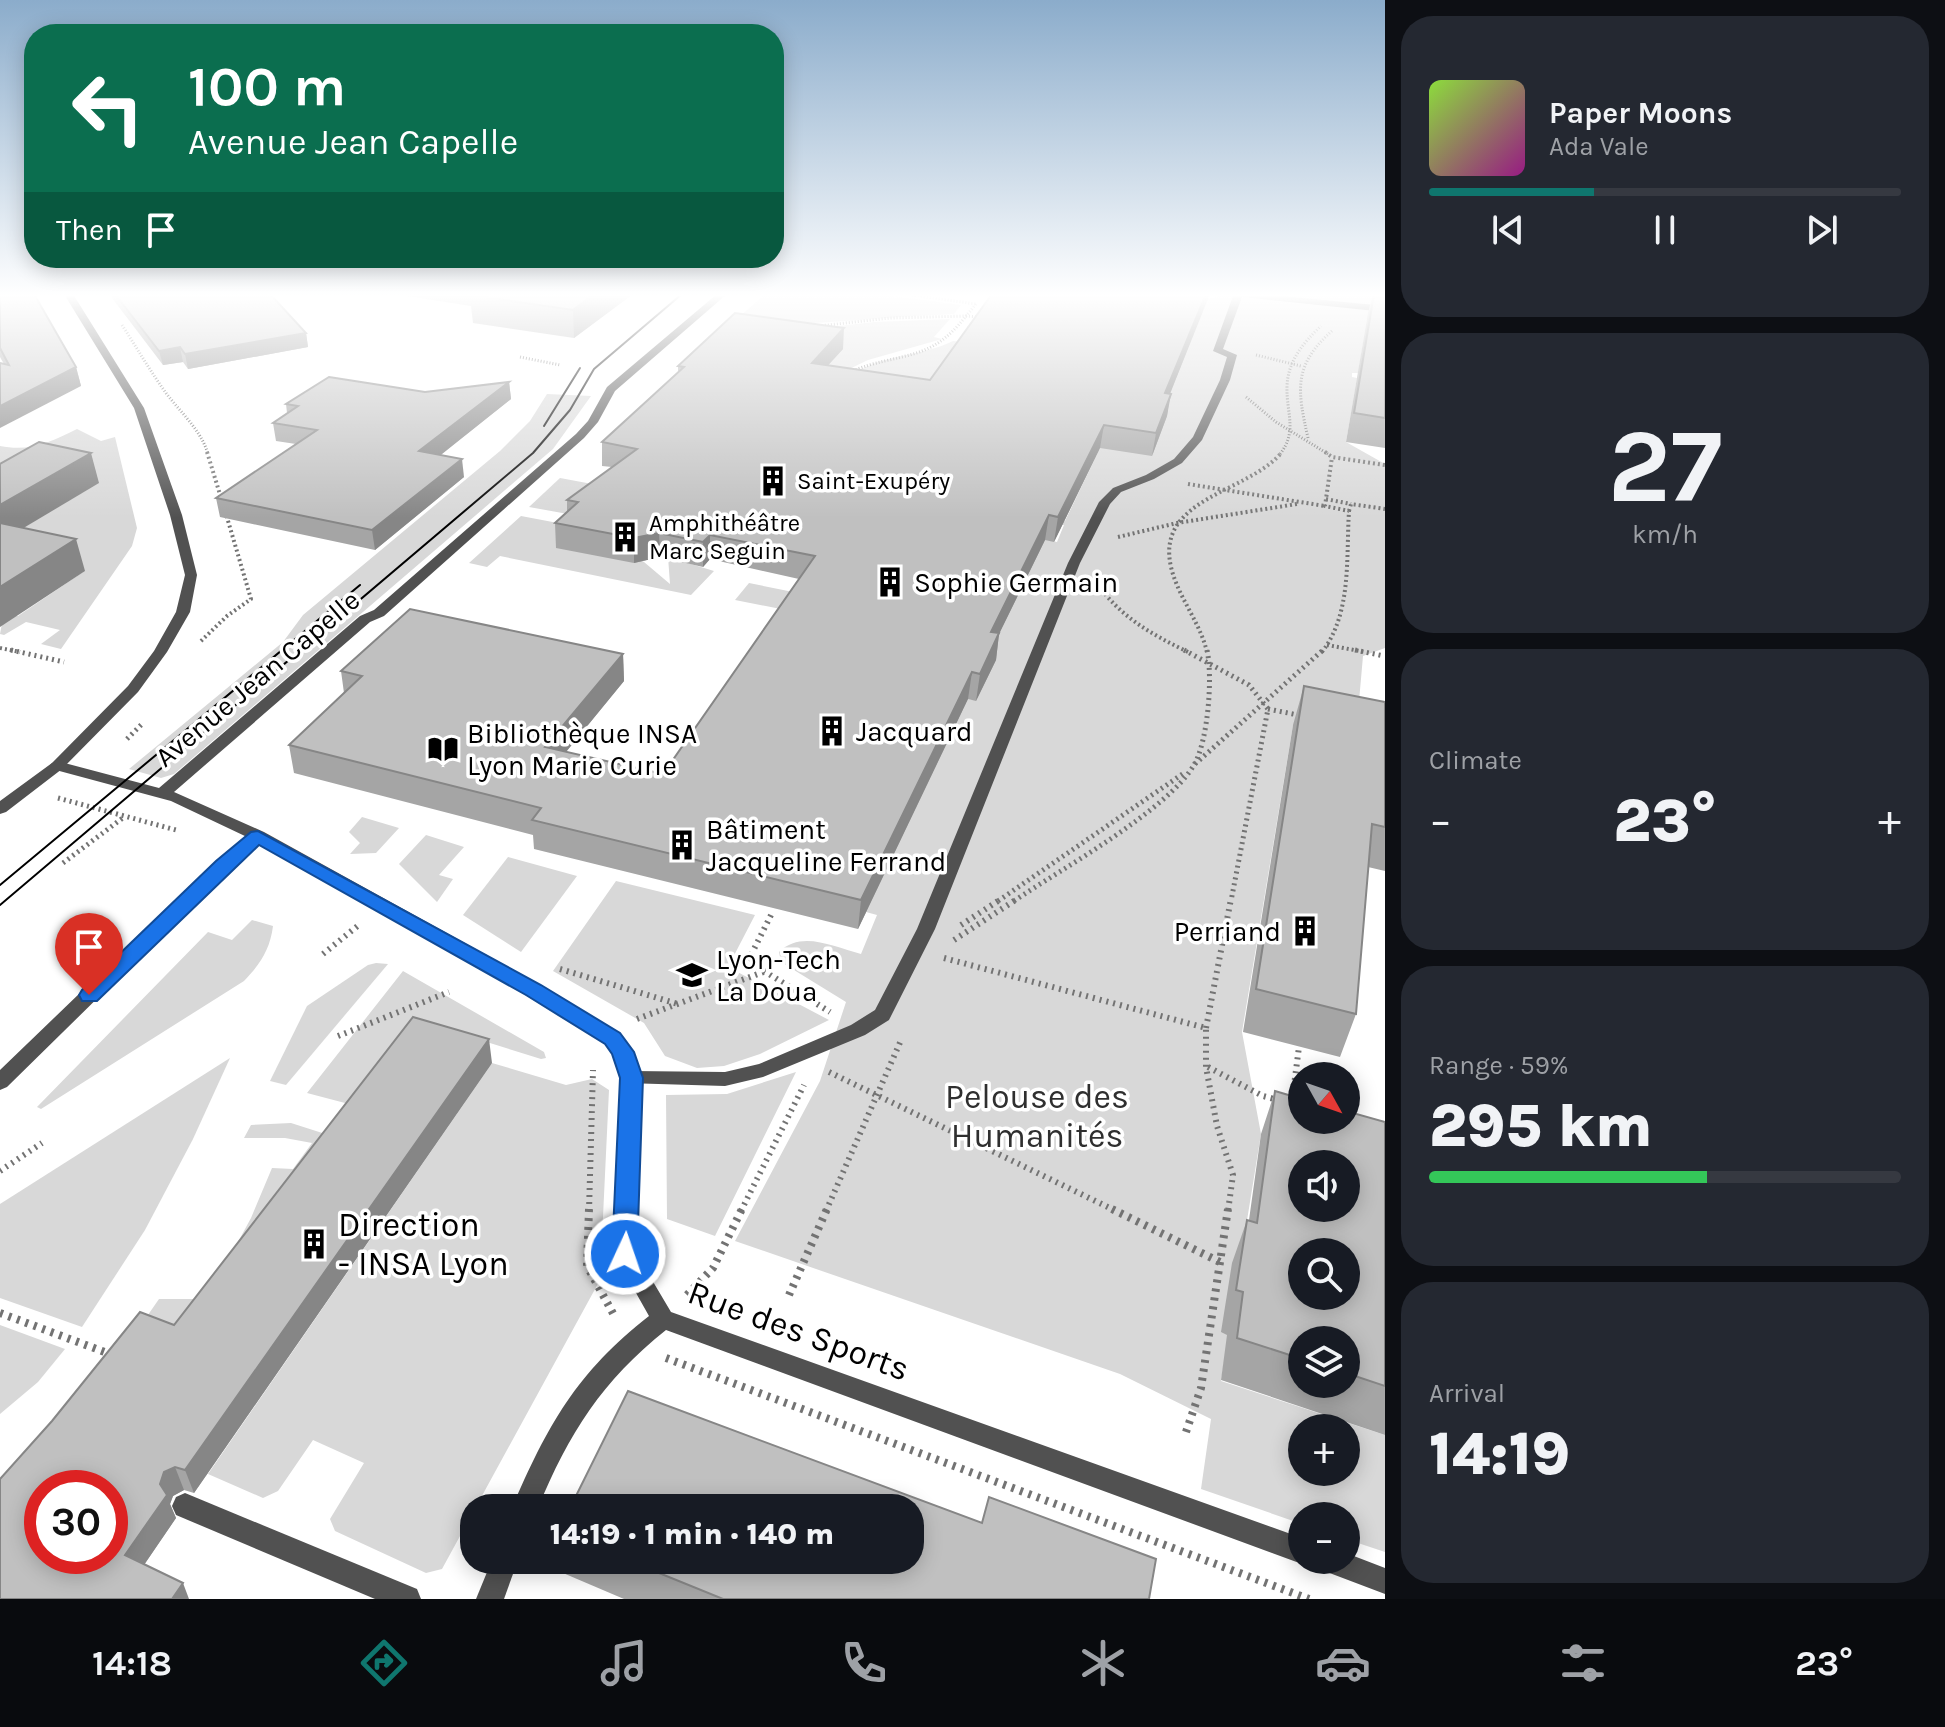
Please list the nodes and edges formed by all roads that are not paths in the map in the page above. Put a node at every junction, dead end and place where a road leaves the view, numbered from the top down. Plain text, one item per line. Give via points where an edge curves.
1 (114, 369) edge
2 (635, 369) edge
3 (1228, 369) edge
4 (57, 766) junction
5 (162, 794) junction
6 (0, 809) edge
7 (258, 836) junction
8 (632, 1078) junction
9 (0, 1082) edge
10 (663, 1319) junction
11 (530, 1494) edge
12 (185, 1506) dead end
13 (1288, 1546) edge
14 (1360, 1572) edge
15 (500, 1574) edge
16 (1385, 1581) edge
17 (407, 1599) edge
18 (490, 1599) edge

1 - 4 street via 139,408 191,575 183,612 160,652 133,689
2 - 5 street, Avenue Jean Capelle via 611,389 580,436
3 - 8 street via 1198,438 1178,461 1117,490 1105,502 1074,563 926,929 882,1015 763,1070 725,1079
4 - 5 street
4 - 6 street
5 - 7 street, Avenue Jean Capelle
7 - 8 street, Rue des Sports via 596,1026 623,1052
7 - 9 street
8 - 10 street, Rue des Sports via 625,1254
10 - 11 street via 589,1387
10 - 13 street, Rue des Sports
12 - 17 street
14 - 16 street
15 - 18 street

